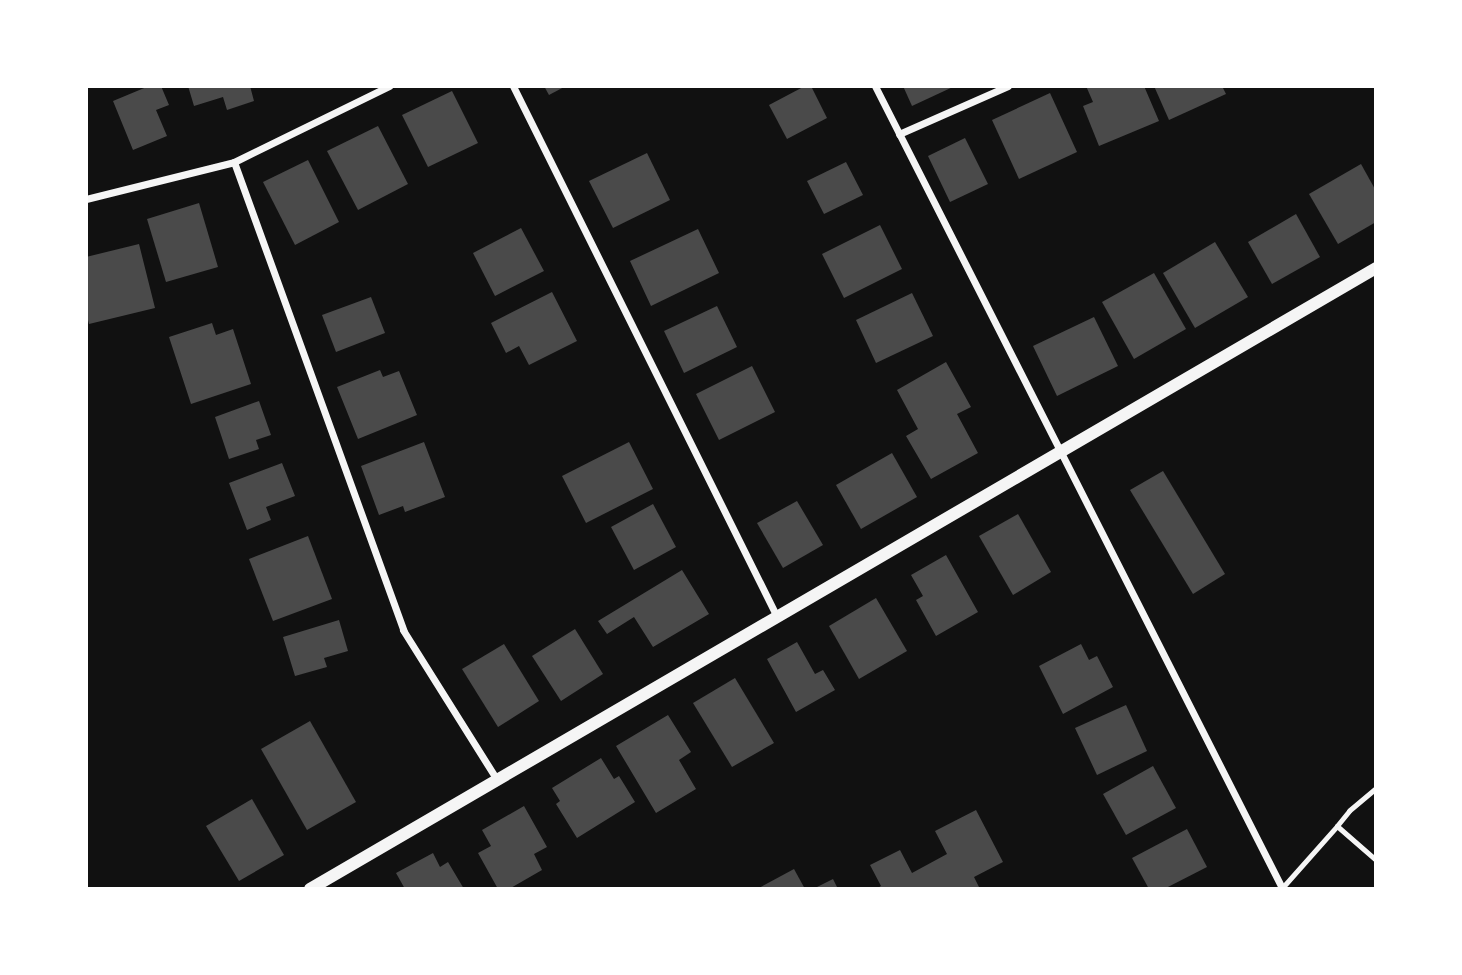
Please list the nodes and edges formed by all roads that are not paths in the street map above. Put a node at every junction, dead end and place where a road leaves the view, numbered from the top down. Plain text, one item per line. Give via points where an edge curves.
1 (389, 86) edge
2 (513, 86) edge
3 (875, 86) edge
4 (1008, 86) edge
5 (899, 134) junction
6 (234, 162) junction
7 (86, 198) edge
8 (1376, 268) edge
9 (1060, 453) junction
10 (777, 617) junction
11 (497, 780) junction
12 (1376, 788) edge
13 (1337, 826) junction
14 (1376, 860) edge
15 (310, 889) edge
16 (1281, 889) edge

1 - 6 street
2 - 10 street
3 - 5 street
4 - 5 street
5 - 9 street
6 - 7 street
6 - 11 street via 403,630
8 - 9 street
9 - 10 street
9 - 16 street
10 - 11 street
11 - 15 street
12 - 13 lane
13 - 14 lane
13 - 16 lane

